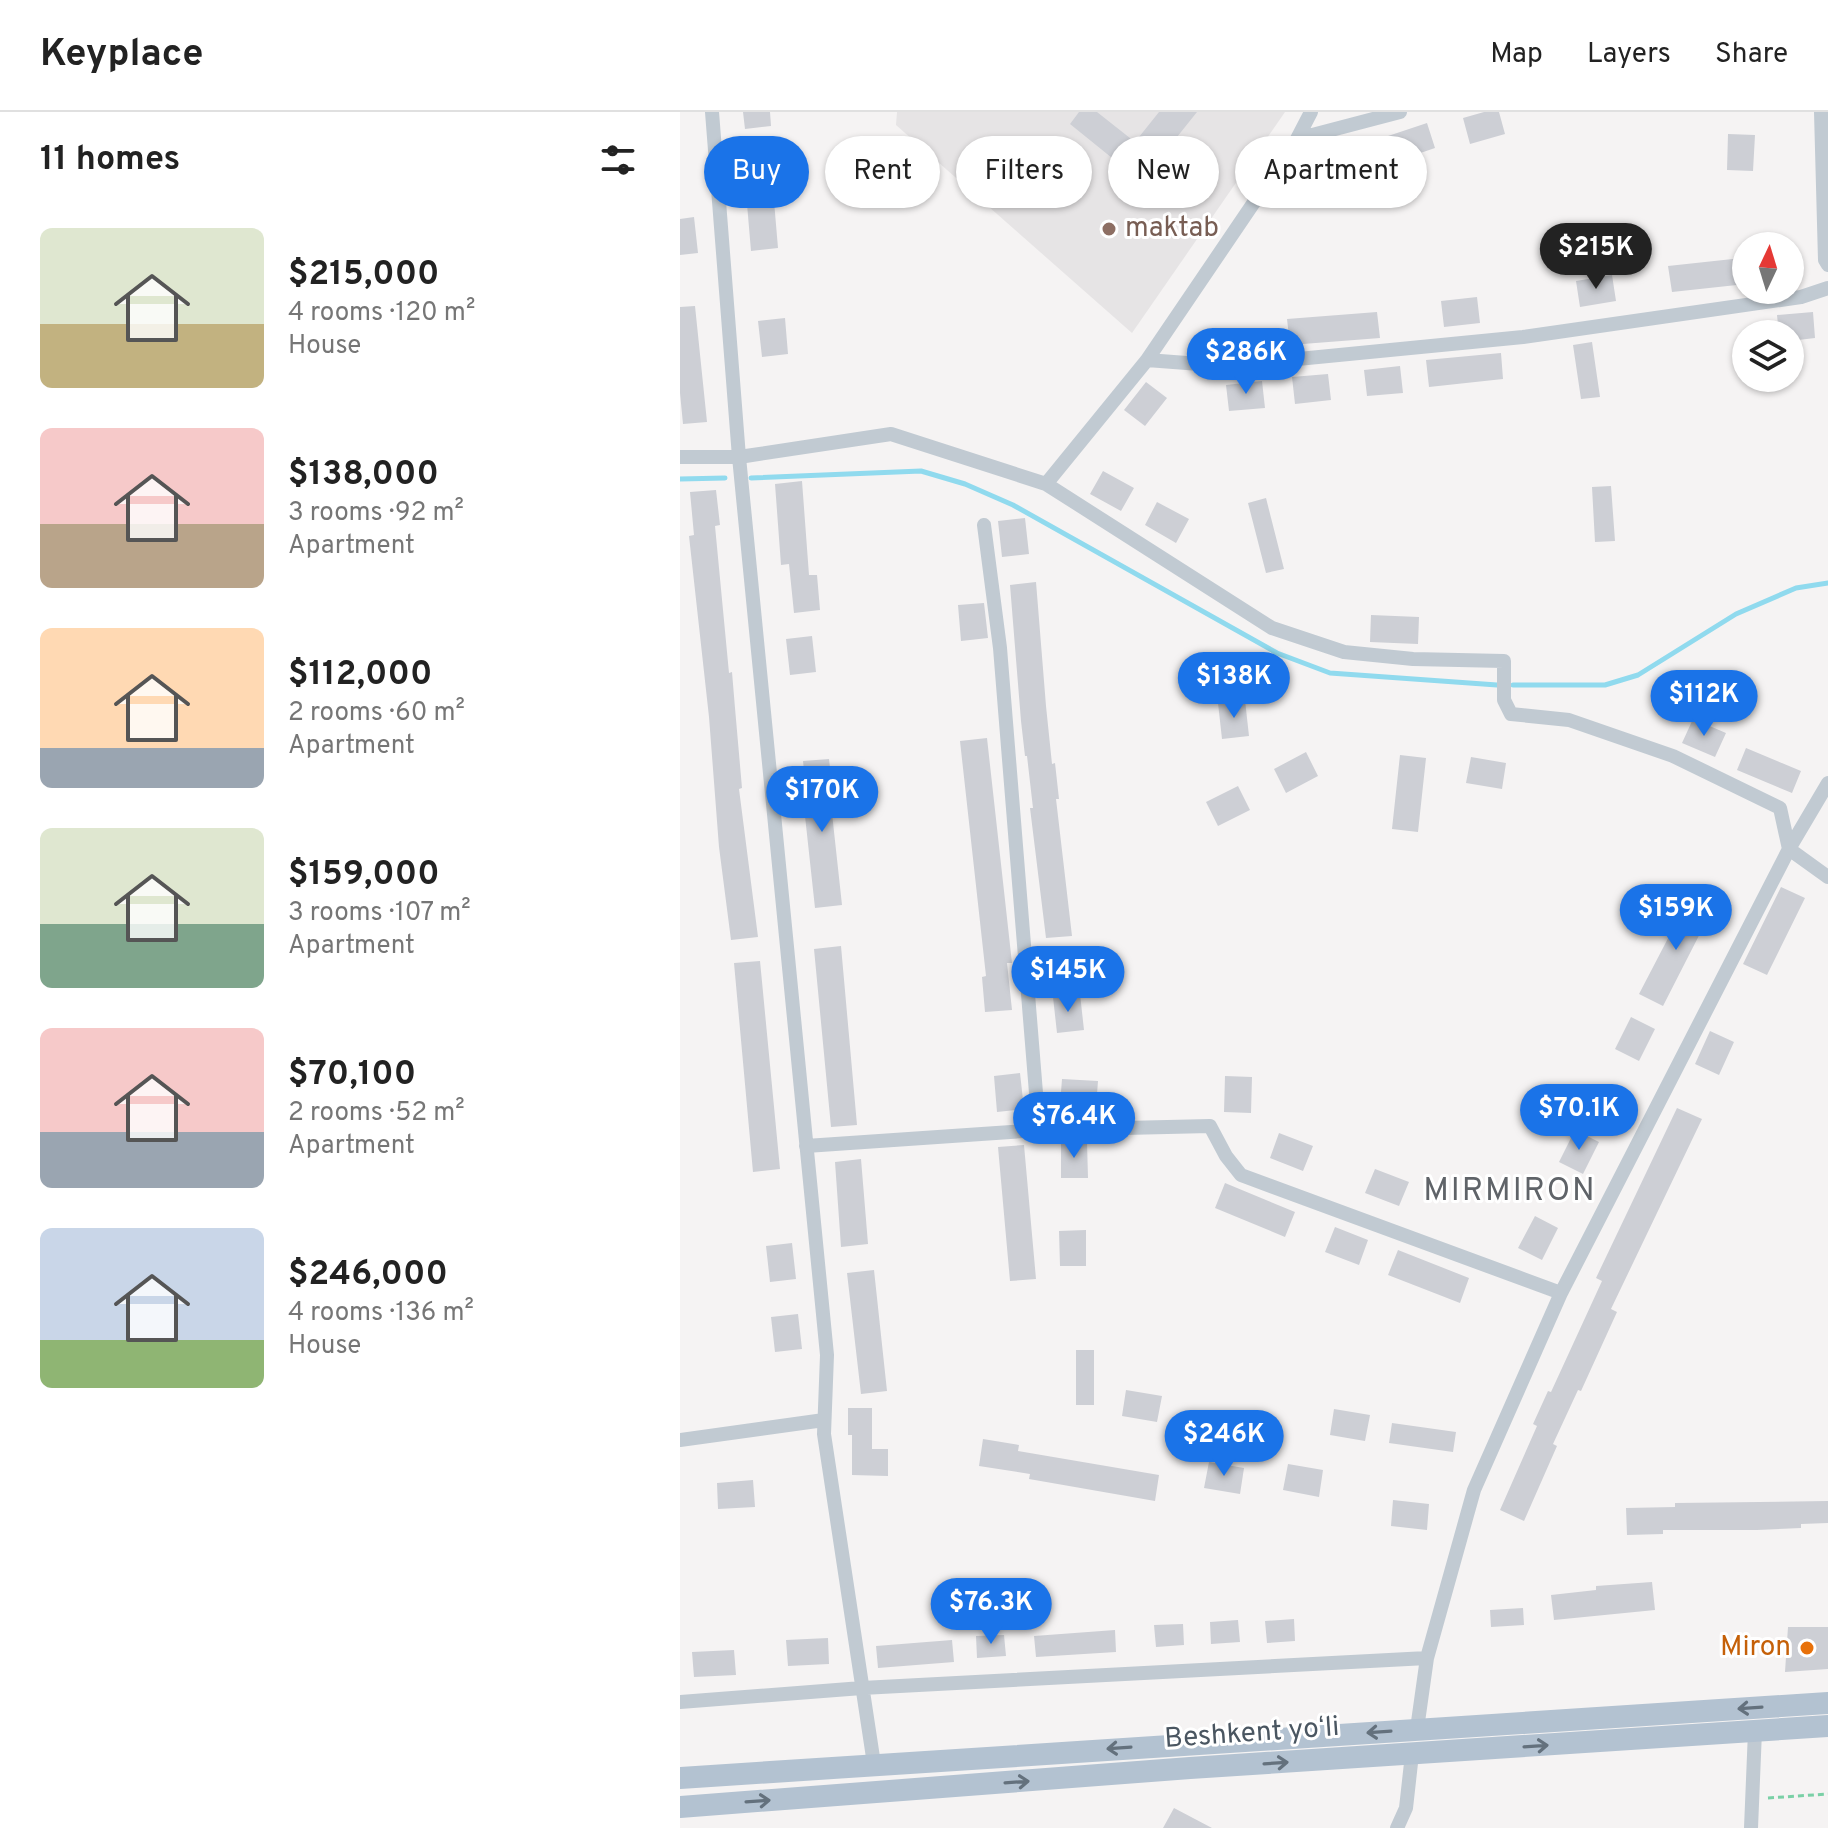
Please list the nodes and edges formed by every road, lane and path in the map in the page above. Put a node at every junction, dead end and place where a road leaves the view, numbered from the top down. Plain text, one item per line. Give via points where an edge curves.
1 (712, 112) edge
2 (1311, 112) edge
3 (1400, 112) edge
4 (1821, 112) edge
5 (1299, 136) edge
6 (1308, 136) edge
7 (1825, 183) edge
8 (1250, 208) edge
9 (1828, 265) edge
10 (1828, 288) edge
11 (1147, 360) junction
12 (680, 457) edge
13 (739, 457) junction
14 (1046, 484) junction
15 (984, 525) dead end
16 (1828, 783) edge
17 (1789, 849) junction
18 (1828, 877) edge
19 (1039, 1130) junction
20 (806, 1146) junction
21 (1561, 1293) junction
22 (824, 1420) junction
23 (680, 1440) edge
24 (1427, 1658) junction
25 (862, 1688) junction
26 (680, 1702) edge
27 (1828, 1703) edge
28 (1828, 1726) edge
29 (1417, 1729) junction
30 (1755, 1731) junction
31 (1412, 1754) junction
32 (874, 1764) junction
33 (680, 1778) edge
34 (1828, 1794) edge
35 (1752, 1799) junction
36 (680, 1807) edge
37 (1397, 1828) edge
38 (1751, 1828) edge

1 - 13 street
2 - 5 street
3 - 6 street
4 - 7 street
7 - 9 street
8 - 11 street
10 - 11 street via 1801,297 1523,337 1226,366
11 - 14 street
12 - 13 street
13 - 14 street via 891,434
13 - 20 street
14 - 17 street via 1272,628 1344,652 1504,661 1504,700 1511,714 1569,720 1673,756 1780,808
15 - 19 street via 1000,648
16 - 17 street
17 - 18 street
17 - 21 street
19 - 20 street
19 - 21 street via 1210,1126 1241,1175
20 - 22 street via 827,1355
21 - 24 street via 1474,1490
22 - 23 street
22 - 25 street
24 - 25 street
24 - 29 street
25 - 26 street
25 - 32 street
27 -> 29 main road, Beshkent yoʻli
28 - 30 main road, Beshkent yoʻli
29 -> 32 main road, Beshkent yoʻli
31 -> 30 main road, Beshkent yoʻli
30 - 35 street
36 -> 31 main road, Beshkent yoʻli
31 - 37 street via 1406,1808
32 - 33 main road, Beshkent yoʻli
34 - 35 path
35 - 38 street

